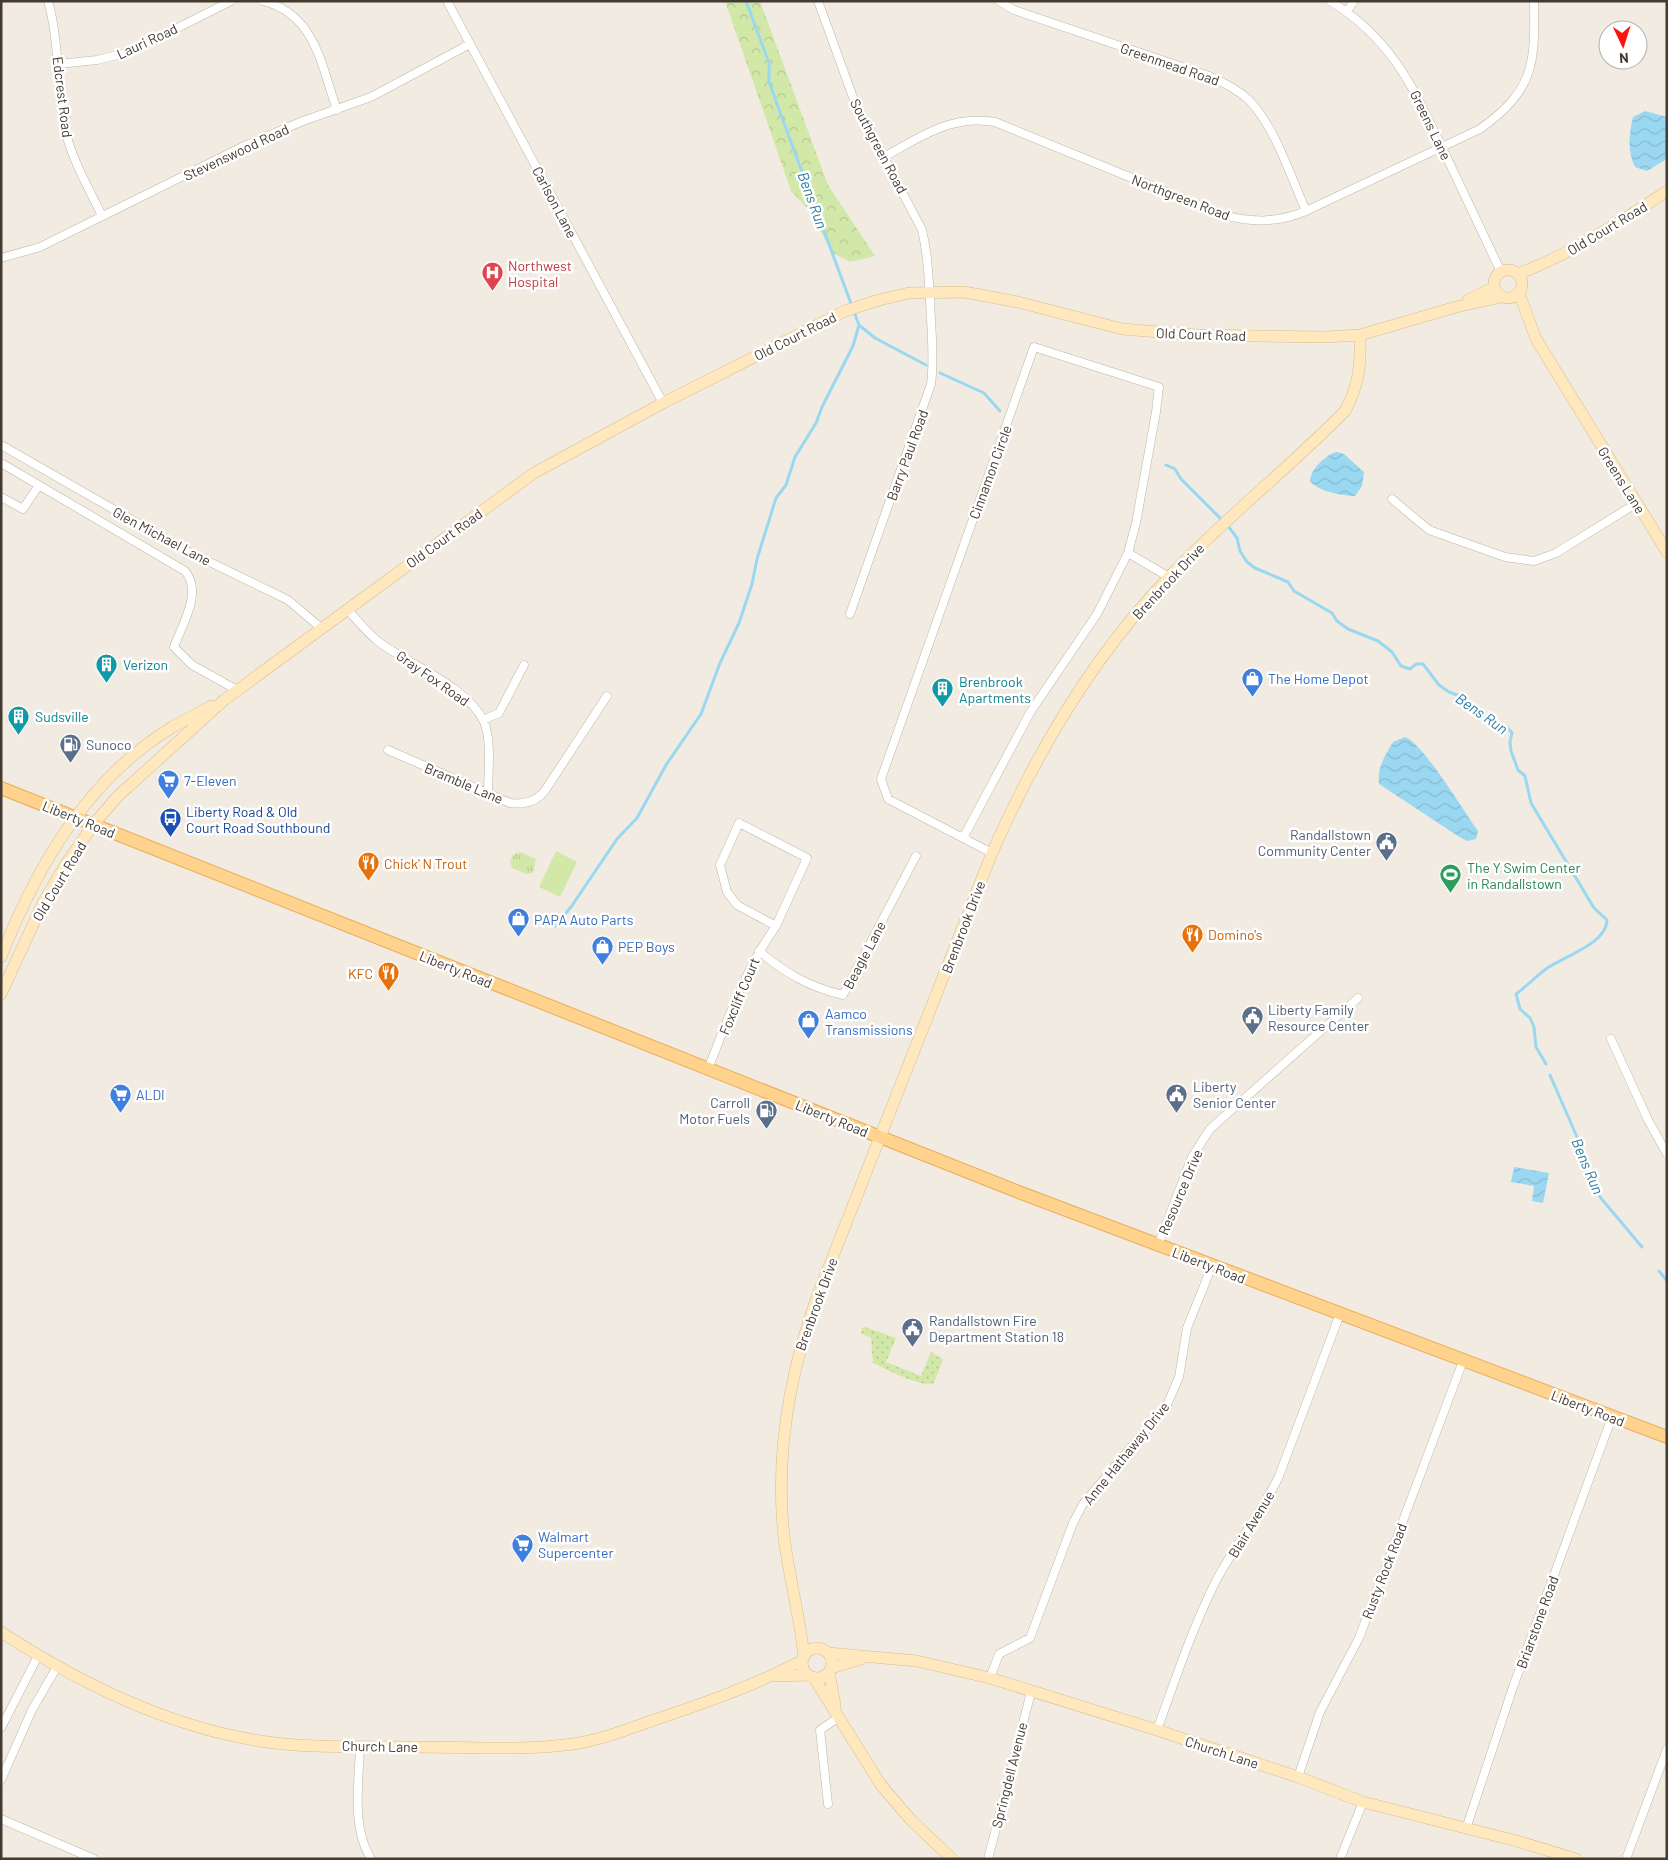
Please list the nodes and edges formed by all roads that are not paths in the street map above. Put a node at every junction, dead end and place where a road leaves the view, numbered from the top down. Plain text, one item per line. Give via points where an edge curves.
1 (48, 1) edge
2 (231, 1) edge
3 (263, 1) edge
4 (447, 1) edge
5 (818, 1) edge
6 (999, 1) edge
7 (1330, 1) edge
8 (1354, 1) edge
9 (1534, 1) edge
10 (1347, 11) junction
11 (470, 44) junction
12 (58, 64) junction
13 (337, 110) junction
14 (1441, 146) junction
15 (884, 157) junction
16 (1667, 191) edge
17 (1306, 211) junction
18 (102, 216) junction
19 (1, 258) edge
20 (1546, 263) junction
21 (1501, 272) junction
22 (1518, 274) junction
23 (1494, 287) junction
24 (1521, 290) junction
25 (930, 291) junction
26 (1505, 298) junction
27 (1456, 307) junction
28 (1532, 330) junction
29 (1360, 335) junction
30 (663, 402) junction
31 (1, 445) edge
32 (1, 463) edge
33 (39, 485) junction
34 (1, 497) edge
35 (1392, 499) dead end
36 (1637, 502) junction
37 (1667, 552) edge
38 (1128, 553) junction
39 (1168, 577) junction
40 (347, 609) junction
41 (850, 614) dead end
42 (321, 628) junction
43 (524, 665) dead end
44 (237, 690) junction
45 (607, 696) dead end
46 (224, 700) junction
47 (483, 720) junction
48 (388, 750) dead end
49 (1, 788) edge
50 (488, 794) junction
51 (74, 818) junction
52 (94, 825) junction
53 (963, 838) junction
54 (992, 853) junction
55 (916, 856) dead end
56 (776, 926) junction
57 (759, 951) junction
58 (1, 957) edge
59 (1, 994) edge
60 (1358, 998) dead end
61 (1611, 1039) dead end
62 (708, 1069) junction
63 (880, 1137) junction
64 (1667, 1154) edge
65 (1158, 1246) junction
66 (1212, 1266) junction
67 (1340, 1314) junction
68 (1463, 1361) junction
69 (1612, 1417) junction
70 (1667, 1437) edge
71 (800, 1623) junction
72 (1, 1632) edge
73 (823, 1651) junction
74 (39, 1654) junction
75 (866, 1657) junction
76 (803, 1658) junction
77 (58, 1665) junction
78 (830, 1670) junction
79 (772, 1676) junction
80 (811, 1676) junction
81 (990, 1678) junction
82 (1031, 1692) junction
83 (837, 1713) junction
84 (1, 1728) edge
85 (1157, 1730) junction
86 (360, 1746) junction
87 (1667, 1749) edge
88 (1298, 1777) junction
89 (1, 1780) edge
90 (1362, 1802) junction
91 (828, 1804) dead end
92 (1, 1819) edge
93 (1466, 1829) junction
94 (94, 1859) edge
95 (371, 1859) edge
96 (952, 1859) edge
97 (988, 1859) edge
98 (1340, 1859) edge
99 (1576, 1859) edge
100 (1626, 1859) edge

1 - 12 street, Edcrest Road
2 - 12 street, Lauri Road via 130,52
3 - 13 street via 298,18 314,44
4 - 11 street, Carlson Lane
5 - 15 street, Southgreen Road via 854,100
6 - 17 street, Greenmead Road via 1014,10 1209,76 1238,91 1268,126
7 - 10 street, Greens Lane
8 - 10 street
9 - 14 street, Northgreen Road via 1531,68 1513,102 1480,128
10 - 14 street, Greens Lane via 1373,35 1408,79
11 - 13 street, Stevenswood Road via 395,86
11 - 30 street, Carlson Lane
12 - 18 street, Edcrest Road via 65,129 75,160
13 - 18 street, Stevenswood Road via 244,146
14 - 17 street, Northgreen Road
14 - 21 street, Greens Lane
15 - 17 street, Northgreen Road via 939,127 981,119 1228,216 1265,222
15 - 25 street, Southgreen Road via 922,230 927,248
16 - 20 main road, Old Court Road via 1605,232
18 - 19 street, Stevenswood Road via 40,247
20 - 22 main road, Old Court Road
20 - 24 main road, Old Court Road
21 - 22 main road via 1510,270
21 - 23 main road via 1494,280
22 - 24 main road
23 - 26 main road
23 - 27 main road, Old Court Road
24 - 26 main road
24 - 28 main road, Greens Lane
25 - 29 main road, Old Court Road via 992,296 1095,324 1154,333 1286,337
25 - 30 main road, Old Court Road via 894,296 845,311
25 - 41 street, Barry Paul Road via 931,384
26 - 27 main road, Old Court Road
26 - 28 main road, Greens Lane
27 - 29 main road, Old Court Road
28 - 36 main road, Greens Lane
29 - 39 main road, Brenbrook Drive via 1359,378 1345,411
30 - 40 main road, Old Court Road via 534,473
31 - 42 street, Glen Michael Lane via 183,549 282,596
32 - 33 street
33 - 34 street via 22,509
33 - 44 street via 185,572 192,583 192,597 174,647 192,665
35 - 36 street via 1419,523 1435,532 1505,558 1534,560 1556,553
36 - 37 main road, Greens Lane
38 - 39 street
38 - 53 street, Cinnamon Circle via 1097,614 1027,719
38 - 53 street, Cinnamon Circle via 1159,387 1034,347 881,779 888,799
39 - 54 main road, Brenbrook Drive via 1114,641 1062,717 1016,798
40 - 42 main road, Old Court Road
40 - 47 street, Gray Fox Road via 379,642 464,697
42 - 44 main road, Old Court Road
43 - 47 street via 499,713
44 - 46 main road, Old Court Road
45 - 50 street, Bramble Lane via 537,799 519,804
46 - 51 main road, Old Court Road via 170,728 135,755
46 - 52 main road, Old Court Road via 117,797
47 - 50 street, Gray Fox Road via 487,735
48 - 50 street, Bramble Lane
49 - 51 main road, Liberty Road
51 - 52 main road, Liberty Road
51 - 58 main road, Old Court Road via 29,892
52 - 59 main road, Old Court Road via 43,903
52 - 62 main road, Liberty Road
53 - 54 street, Cinnamon Circle
54 - 63 main road, Brenbrook Drive
55 - 57 street, Beagle Lane via 843,994 819,989 795,978
56 - 56 street, Foxcliff Court via 746,911 727,892 720,865 739,823 807,858
56 - 57 street, Foxcliff Court
57 - 62 street, Foxcliff Court via 746,974
60 - 65 street, Resource Drive via 1210,1129 1192,1157
61 - 64 street
62 - 63 main road, Liberty Road
63 - 65 main road, Liberty Road
63 - 71 main road, Brenbrook Drive via 805,1331 787,1405 781,1455 781,1503
65 - 66 main road, Liberty Road
66 - 67 main road, Liberty Road
66 - 81 street, Anne Hathaway Drive via 1187,1328 1179,1377 1167,1405 1083,1504 1030,1638 999,1654
67 - 68 main road, Liberty Road
67 - 85 street, Blair Avenue via 1279,1476 1267,1502 1206,1601
68 - 69 main road, Liberty Road
68 - 88 street, Rusty Rock Road via 1359,1638 1320,1712
69 - 70 main road, Liberty Road
69 - 93 street, Briarstone Road via 1513,1687
71 - 73 main road, Brenbrook Drive
71 - 76 main road, Brenbrook Drive
72 - 74 main road, Church Lane
73 - 75 main road, Church Lane
73 - 76 main road via 810,1650
73 - 78 main road via 832,1660
74 - 77 main road, Church Lane
74 - 84 street
75 - 78 main road, Church Lane
75 - 81 main road, Church Lane via 916,1662
76 - 79 main road, Church Lane
76 - 80 main road via 803,1668
77 - 86 main road, Church Lane via 125,1702 224,1733 260,1741
77 - 89 street via 32,1710
78 - 80 main road via 822,1677
78 - 83 main road
79 - 80 main road, Church Lane
79 - 86 main road, Church Lane via 695,1706 575,1744 526,1748
80 - 83 main road
81 - 82 main road, Church Lane
82 - 85 main road, Church Lane
82 - 97 street, Springdell Avenue
83 - 91 street via 820,1730
83 - 96 main road via 881,1785 910,1819
85 - 88 main road, Church Lane
86 - 95 street via 358,1814
87 - 100 street
88 - 90 main road, Church Lane
90 - 93 main road, Church Lane
90 - 98 street
92 - 94 street
93 - 99 main road, Church Lane

